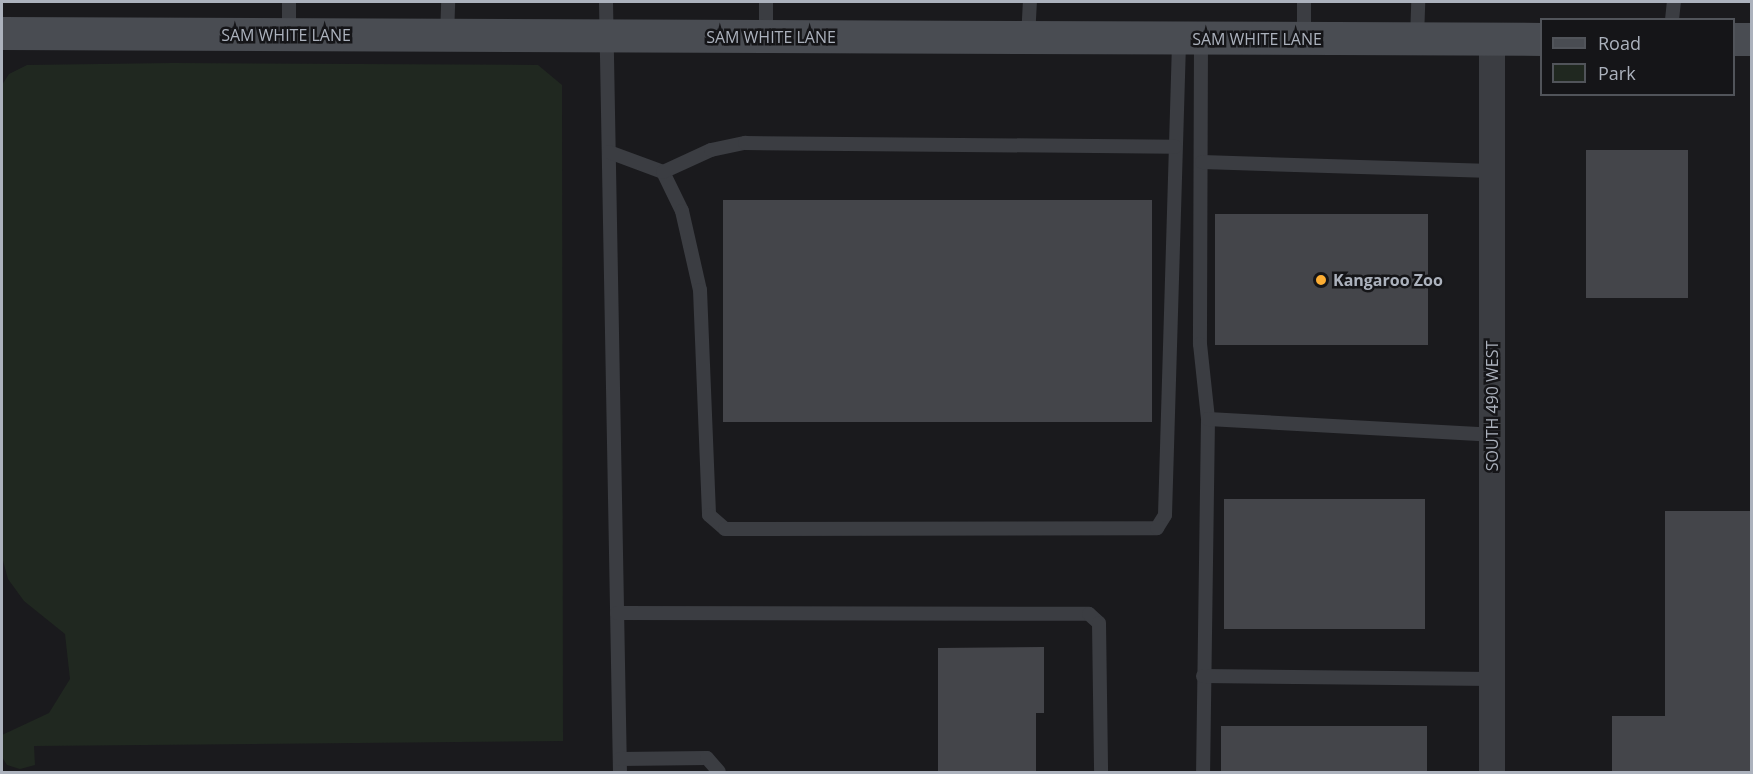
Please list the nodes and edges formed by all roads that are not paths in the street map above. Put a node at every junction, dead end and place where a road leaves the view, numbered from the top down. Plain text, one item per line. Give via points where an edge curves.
1 (289, 2) edge
2 (448, 2) edge
3 (606, 2) edge
4 (766, 2) edge
5 (1030, 2) edge
6 (1304, 2) edge
7 (1418, 2) edge
8 (1674, 2) edge
9 (1672, 18) edge
10 (2, 33) edge
11 (290, 35) junction
12 (447, 36) junction
13 (607, 36) junction
14 (766, 37) junction
15 (1028, 38) junction
16 (1190, 39) junction
17 (1304, 39) junction
18 (1417, 39) junction
19 (1492, 39) junction
20 (1540, 39) edge
21 (1735, 39) edge
22 (1752, 39) edge
23 (1175, 147) junction
24 (609, 152) junction
25 (1202, 162) junction
26 (663, 171) junction
27 (1492, 171) junction
28 (1208, 419) junction
29 (1492, 435) junction
30 (617, 613) junction
31 (1203, 676) junction
32 (1492, 679) junction
33 (620, 766) edge
34 (719, 772) edge
35 (1101, 772) edge
36 (1203, 772) edge
37 (1492, 772) edge

1 - 11 lane
2 - 12 lane
3 - 13 lane
4 - 14 lane
5 - 15 lane
6 - 17 lane
7 - 18 lane
8 - 9 lane
10 - 11 street, SAM WHITE LANE
11 - 12 street, SAM WHITE LANE
12 - 13 street, SAM WHITE LANE
13 - 14 street, SAM WHITE LANE
13 - 24 lane
14 - 15 street, SAM WHITE LANE
15 - 16 street, SAM WHITE LANE
16 - 17 street, SAM WHITE LANE
16 - 23 lane
16 - 25 lane
17 - 18 street, SAM WHITE LANE
18 - 19 street, SAM WHITE LANE
19 - 20 street, SAM WHITE LANE
19 - 27 street, SOUTH 490 WEST
21 - 22 street
23 - 26 lane via 745,143 711,150
23 - 26 lane via 1165,515 1157,528 725,529 709,515 700,291 682,212
24 - 26 lane
24 - 30 lane
25 - 27 lane
25 - 28 lane via 1200,344
27 - 29 street, SOUTH 490 WEST
28 - 29 lane
28 - 31 lane
29 - 32 street, SOUTH 490 WEST
30 - 33 lane
30 - 35 lane via 1089,614 1099,623
31 - 32 lane
31 - 36 lane
32 - 37 street, SOUTH 490 WEST
33 - 34 lane via 707,758

